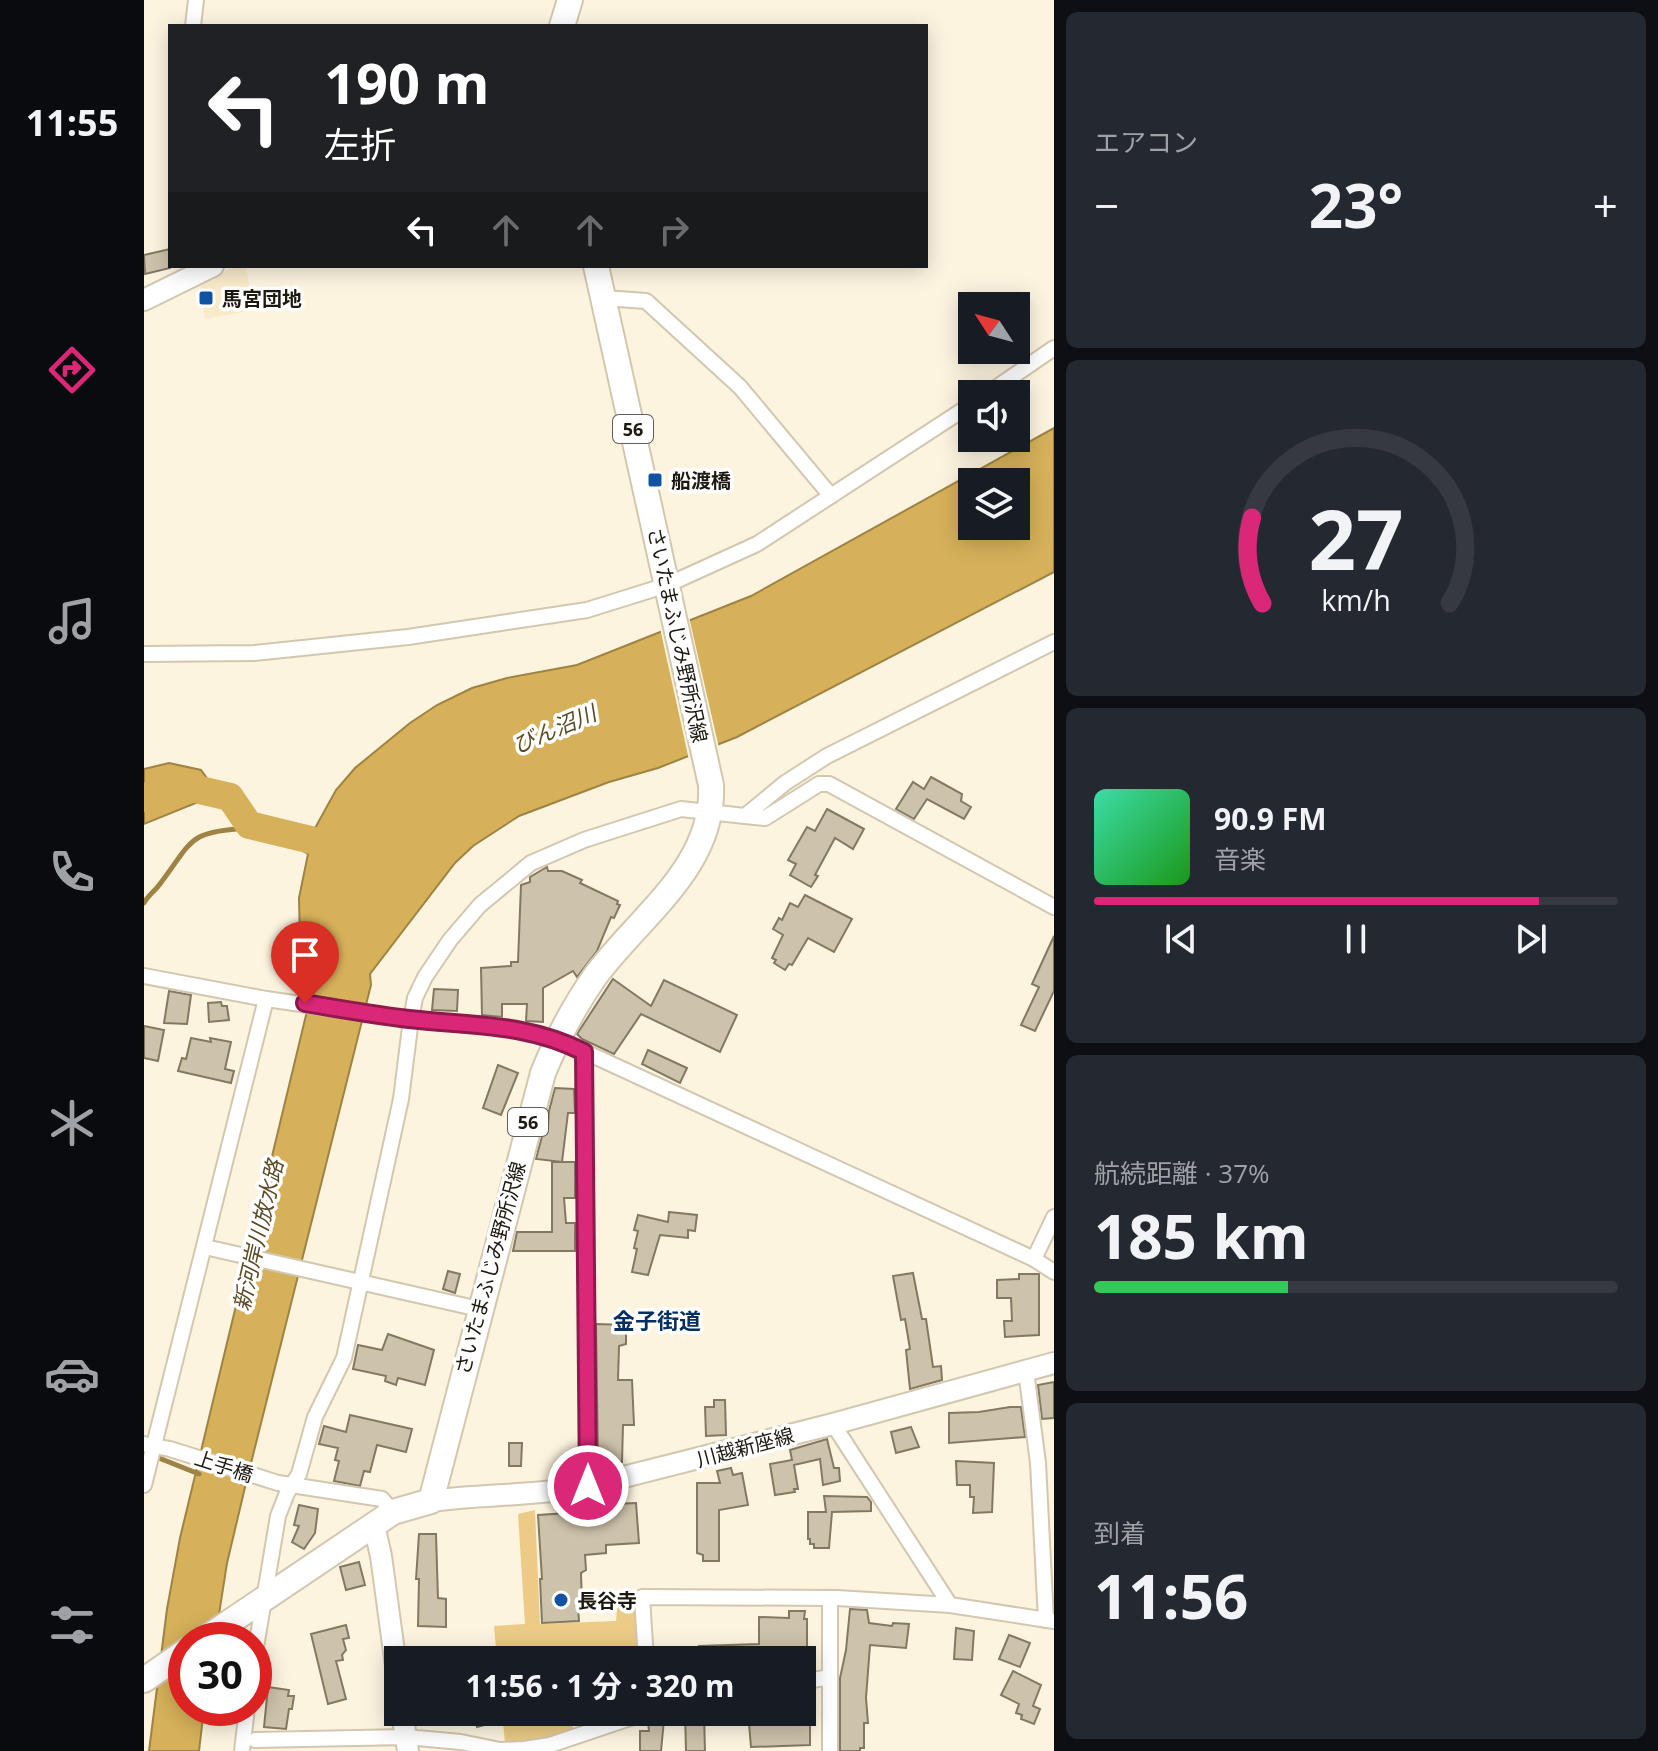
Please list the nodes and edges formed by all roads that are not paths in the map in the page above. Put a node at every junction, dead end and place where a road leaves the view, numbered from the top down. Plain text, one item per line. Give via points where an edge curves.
1 (196, 0) edge
2 (570, 0) edge
3 (193, 24) edge
4 (563, 24) edge
5 (209, 268) edge
6 (596, 268) edge
7 (604, 298) junction
8 (144, 300) edge
9 (1052, 355) edge
10 (1010, 380) edge
11 (958, 413) edge
12 (831, 496) junction
13 (668, 589) junction
14 (1054, 642) edge
15 (144, 654) edge
16 (710, 813) junction
17 (745, 816) junction
18 (1054, 907) edge
19 (144, 976) edge
20 (271, 999) junction
21 (411, 1019) junction
22 (557, 1039) junction
23 (584, 1052) junction
24 (1054, 1217) edge
25 (205, 1247) junction
26 (1034, 1259) junction
27 (1054, 1272) edge
28 (362, 1281) junction
29 (479, 1309) junction
30 (1054, 1363) edge
31 (1026, 1371) junction
32 (833, 1424) junction
33 (156, 1446) edge
34 (285, 1484) junction
35 (144, 1485) edge
36 (588, 1486) junction
37 (431, 1501) junction
38 (383, 1519) junction
39 (830, 1598) junction
40 (257, 1604) junction
41 (950, 1605) junction
42 (1050, 1620) edge
43 (230, 1622) edge
44 (260, 1622) edge
45 (393, 1646) edge
46 (645, 1646) edge
47 (168, 1663) edge
48 (830, 1677) junction
49 (144, 1680) edge
50 (816, 1680) edge
51 (245, 1726) edge
52 (606, 1726) edge
53 (255, 1740) dead end
54 (407, 1744) edge
55 (242, 1751) edge
56 (830, 1751) edge

1 - 3 street
2 - 4 main road
5 - 8 main road
6 - 7 main road, さいたまふじみ野所沢線 / 56
7 - 12 street via 646,301 740,387
7 - 13 main road, さいたまふじみ野所沢線 / 56
9 - 10 street
11 - 12 street
12 - 13 street via 757,544
13 - 15 street via 587,610 408,637 254,653
13 - 16 main road, さいたまふじみ野所沢線 / 56 via 711,785
14 - 17 street via 827,756
16 - 17 street
16 - 21 street via 681,809 531,863 480,905 450,940 425,977
16 - 22 main road, さいたまふじみ野所沢線 / 56 via 691,862 595,977
17 - 18 street via 765,818 819,784 829,784
19 - 20 street
20 - 21 street
20 - 25 street
21 - 22 street via 514,1028
21 - 28 street via 401,1099
22 - 23 street
22 - 29 main road, さいたまふじみ野所沢線 / 56 via 533,1105
23 - 26 street
23 - 36 street
24 - 26 street
25 - 28 street
25 - 33 street
26 - 27 street
28 - 29 street
28 - 34 street via 344,1358 315,1417 299,1474
29 - 37 main road, さいたまふじみ野所沢線 / 56
30 - 31 main road, 川越新座線
31 - 32 main road, 川越新座線
31 - 42 street
32 - 36 main road, 川越新座線
32 - 41 street
33 - 34 street, 上手橋
33 - 35 street
34 - 38 street, 上手橋 via 382,1499
34 - 40 street
36 - 37 main road, 川越新座線
37 - 38 main road
38 - 40 main road
38 - 45 main road via 381,1556
39 - 41 street
39 - 46 street via 642,1597
39 - 48 street
40 - 43 main road
40 - 44 street
41 - 42 street
47 - 49 main road
48 - 50 street
48 - 56 street
51 - 55 street
52 - 54 street via 524,1749 461,1742
53 - 54 street

